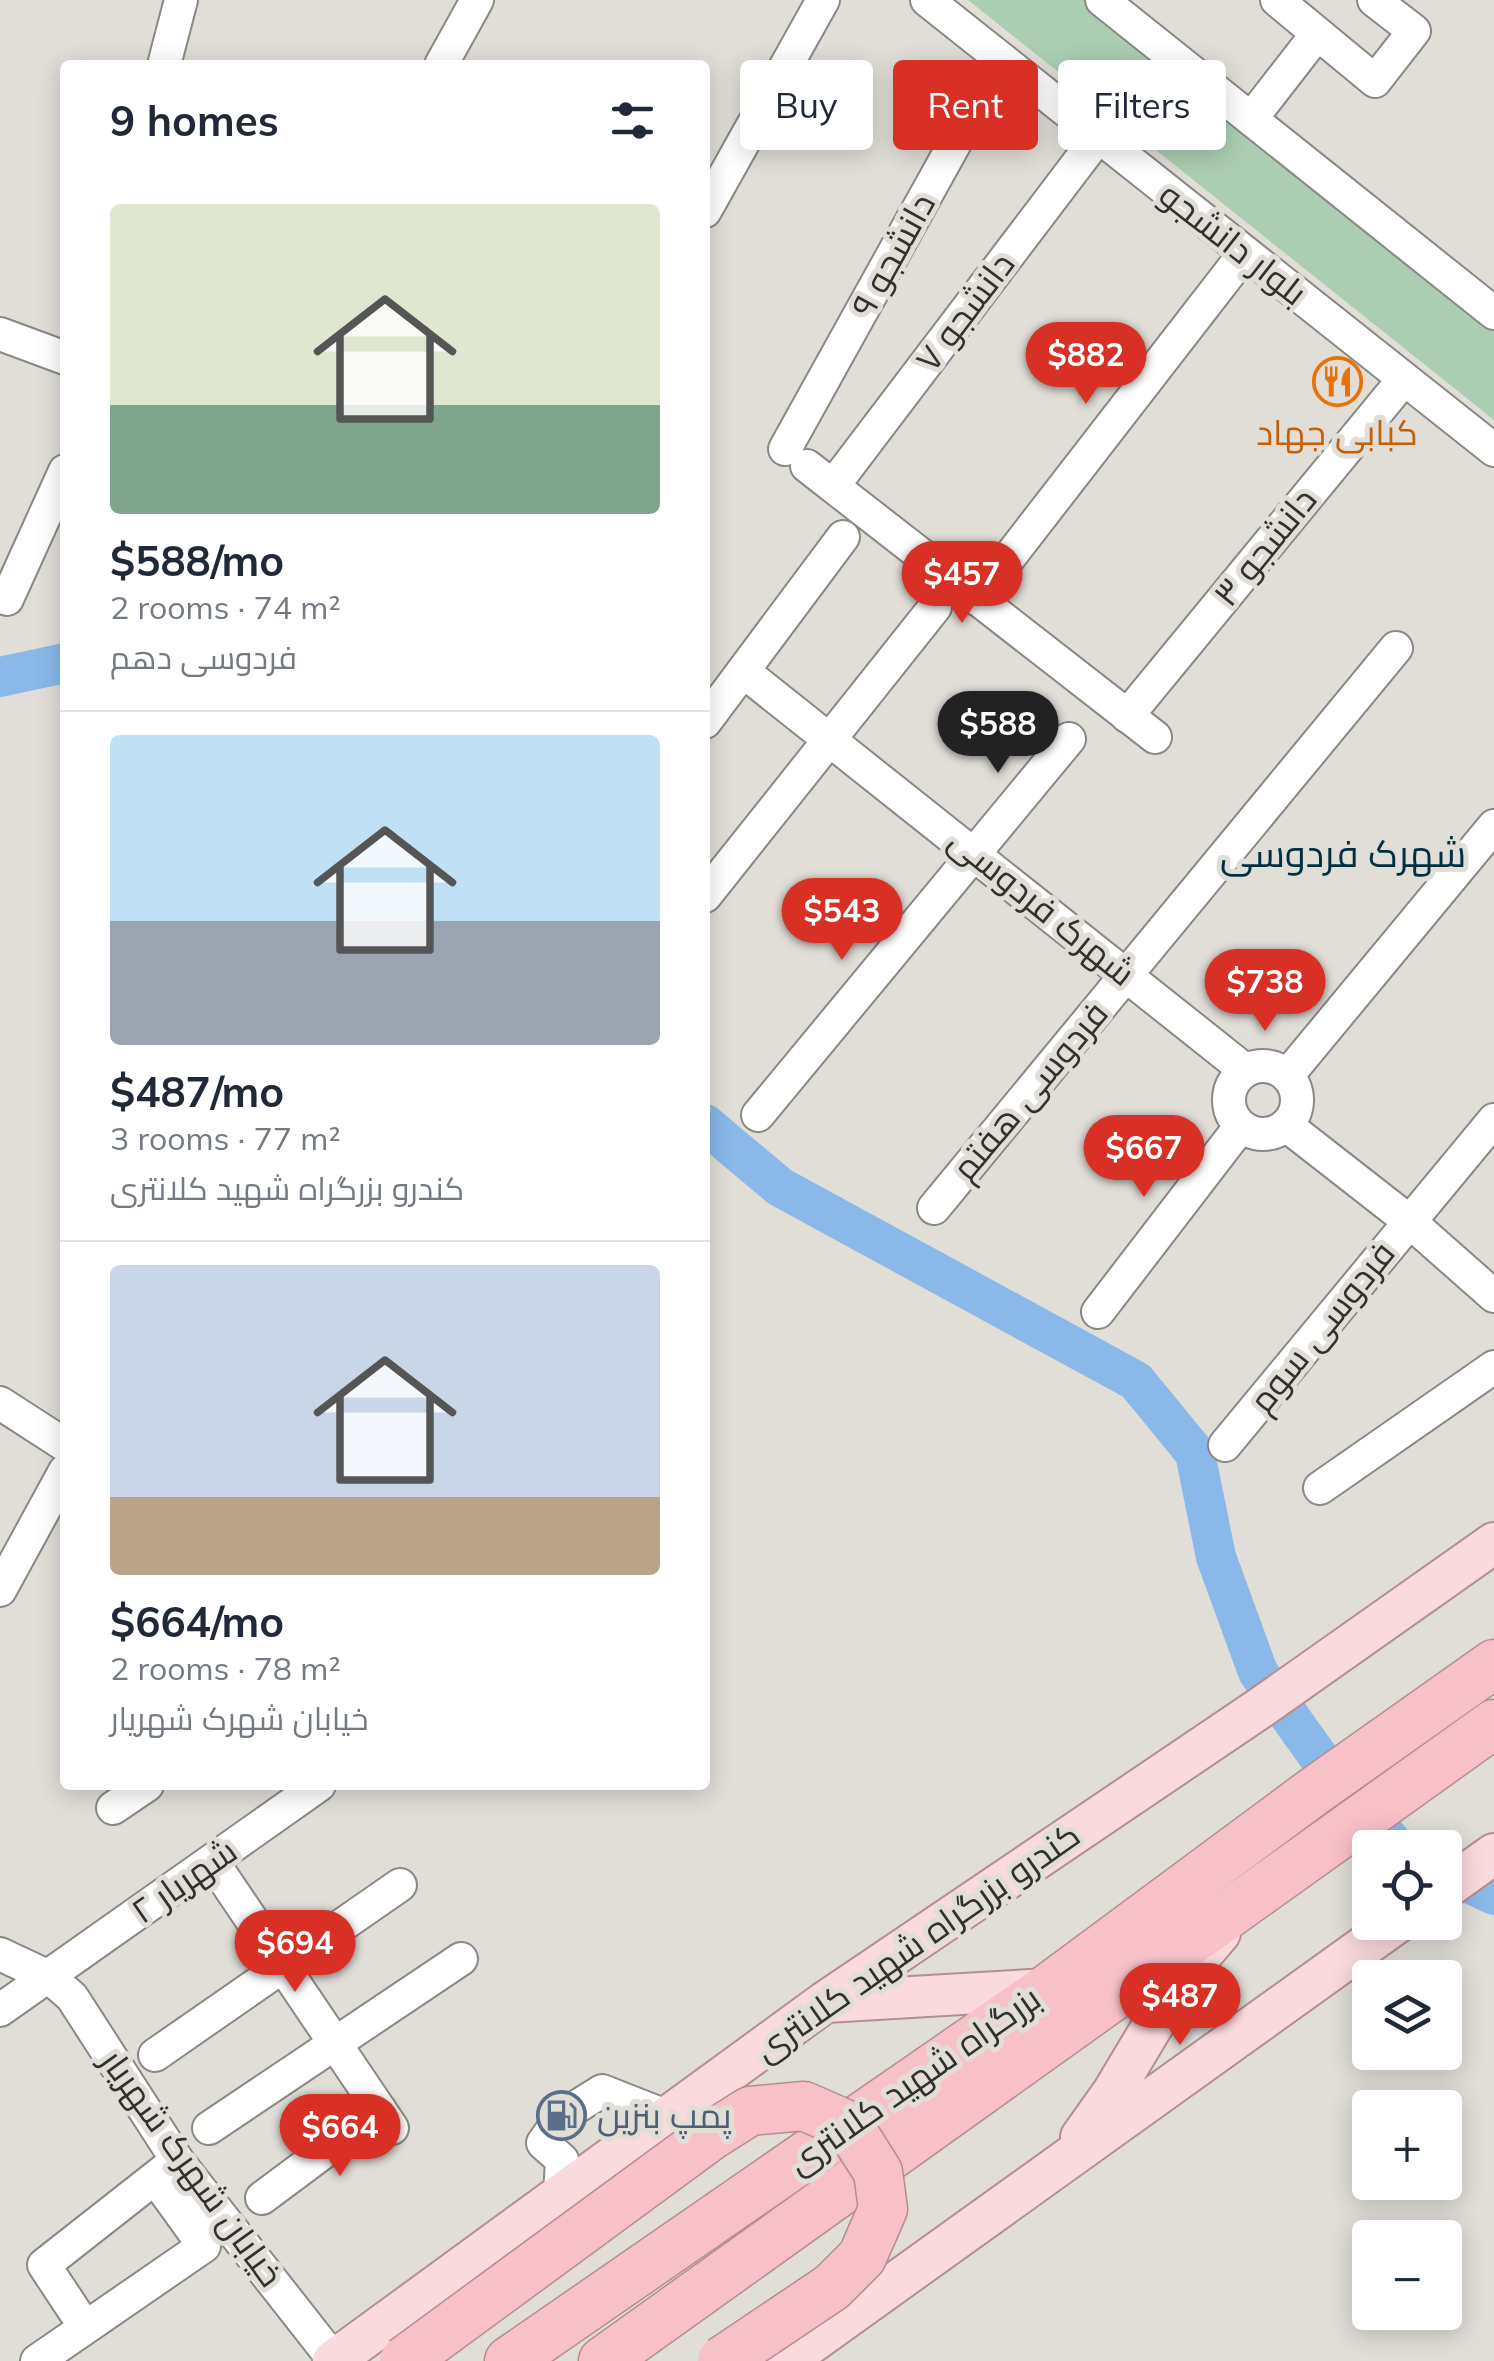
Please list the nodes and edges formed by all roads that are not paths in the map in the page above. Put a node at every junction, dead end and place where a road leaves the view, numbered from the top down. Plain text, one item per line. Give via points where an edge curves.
1 (181, 0) edge
2 (477, 0) edge
3 (823, 0) edge
4 (927, 0) edge
5 (1102, 0) edge
6 (1277, 0) edge
7 (1374, 0) edge
8 (1317, 34) junction
9 (165, 60) edge
10 (444, 60) edge
11 (1002, 60) edge
12 (1038, 89) edge
13 (1058, 105) edge
14 (1251, 119) junction
15 (959, 150) edge
16 (1087, 150) edge
17 (1114, 150) edge
18 (710, 202) edge
19 (1244, 253) junction
20 (1493, 310) edge
21 (0, 334) edge
22 (60, 356) edge
23 (1404, 379) junction
24 (1494, 450) edge
25 (808, 467) junction
26 (60, 483) edge
27 (843, 538) dead end
28 (7, 599) dead end
29 (978, 599) junction
30 (935, 607) dead end
31 (1396, 648) dead end
32 (740, 677) junction
33 (710, 716) edge
34 (1127, 716) junction
35 (1155, 737) dead end
36 (1069, 740) dead end
37 (826, 744) junction
38 (1494, 826) edge
39 (971, 856) junction
40 (710, 890) edge
41 (1122, 979) junction
42 (1241, 1074) junction
43 (1287, 1076) junction
44 (758, 1115) dead end
45 (1291, 1118) junction
46 (1494, 1120) edge
47 (1240, 1127) junction
48 (934, 1208) dead end
49 (1414, 1215) junction
50 (1494, 1269) edge
51 (1494, 1296) edge
52 (1098, 1312) dead end
53 (1494, 1366) edge
54 (0, 1403) edge
55 (60, 1442) edge
56 (1225, 1444) dead end
57 (60, 1480) edge
58 (1320, 1488) dead end
59 (1494, 1543) edge
60 (0, 1590) edge
61 (1494, 1664) edge
62 (1484, 1735) edge
63 (140, 1790) edge
64 (312, 1790) edge
65 (113, 1808) dead end
66 (212, 1861) junction
67 (400, 1884) dead end
68 (1250, 1899) junction
69 (1373, 1940) edge
70 (0, 1954) edge
71 (460, 1959) dead end
72 (282, 1966) junction
73 (49, 1977) junction
74 (1046, 1989) junction
75 (825, 2002) junction
76 (0, 2010) edge
77 (334, 2043) junction
78 (155, 2055) dead end
79 (668, 2117) junction
80 (209, 2128) dead end
81 (1064, 2160) junction
82 (166, 2169) junction
83 (560, 2195) junction
84 (262, 2198) dead end
85 (847, 2318) junction
86 (85, 2327) junction
87 (37, 2361) edge
88 (333, 2361) edge
89 (404, 2361) edge
90 (509, 2361) edge
91 (603, 2361) edge
92 (722, 2361) edge
93 (786, 2361) edge
94 (825, 2361) edge

1 - 9 street
2 - 10 street
3 - 18 street
4 - 11 street, بلوار دانشجو
5 - 14 street
6 - 8 street
7 - 8 street via 1414,31 1375,81
8 - 14 street
12 - 13 street, بلوار دانشجو
14 - 20 street
15 - 25 street, دانشجو ۹
16 - 25 street, دانشجو ۷
17 - 19 street, بلوار دانشجو
19 - 23 street, بلوار دانشجو
19 - 29 street
21 - 22 street
23 - 24 street, بلوار دانشجو
23 - 34 street, دانشجو ۳
25 - 29 street
26 - 28 street
27 - 32 street
29 - 34 street
30 - 37 street
31 - 41 street, فردوسی هفتم
32 - 33 street
32 - 37 street, شهرک فردوسی
34 - 35 street
36 - 39 street
37 - 39 street, شهرک فردوسی
37 - 40 street
38 - 43 street
39 - 41 street, شهرک فردوسی
39 - 44 street
41 - 42 street, شهرک فردوسی
41 - 48 street, فردوسی هفتم
42 - 43 street via 1263,1065
42 - 47 street via 1228,1097
43 - 45 street via 1296,1092
45 - 47 street via 1272,1133
45 - 49 street
46 - 49 street, فردوسی سوم
47 - 52 street
49 - 50 street
49 - 51 street
49 - 56 street, فردوسی سوم
53 - 58 street
54 - 55 street
57 - 60 street
59 - 75 main road, کندرو بزرگراه شهید کلانتری
61 - 74 highway, بزرگراه شهید کلانتری
62 - 68 highway, بزرگراه شهید کلانتری
63 - 65 street
64 - 66 street, ۲ شهریار
66 - 72 street
66 - 73 street, ۲ شهریار
67 - 72 street
68 - 81 main road via 1180,1980
68 - 91 highway, بزرگراه شهید کلانتری
69 - 81 main road
70 - 73 street
71 - 77 street
72 - 77 street
72 - 78 street
73 - 76 street, ۲ شهریار
73 - 82 street, خیابان شهرک شهریار via 72,1997
74 - 75 main road
74 - 90 highway, بزرگراه شهید کلانتری
75 - 79 main road, کندرو بزرگراه شهید کلانتری
77 - 80 street
77 - 84 street via 386,2119
79 - 83 main road, کندرو بزرگراه شهید کلانتری
79 - 83 street via 602,2091 562,2116 542,2143 562,2160
81 - 85 main road
82 - 86 street via 44,2265
82 - 86 street via 204,2246
82 - 88 street, خیابان شهرک شهریار
83 - 88 main road, کندرو بزرگراه شهید کلانتری
85 - 93 main road
85 - 94 main road
86 - 87 street
89 - 92 highway, bridge via 712,2135 750,2111 804,2106 852,2131 878,2172 883,2209 862,2257 832,2287

